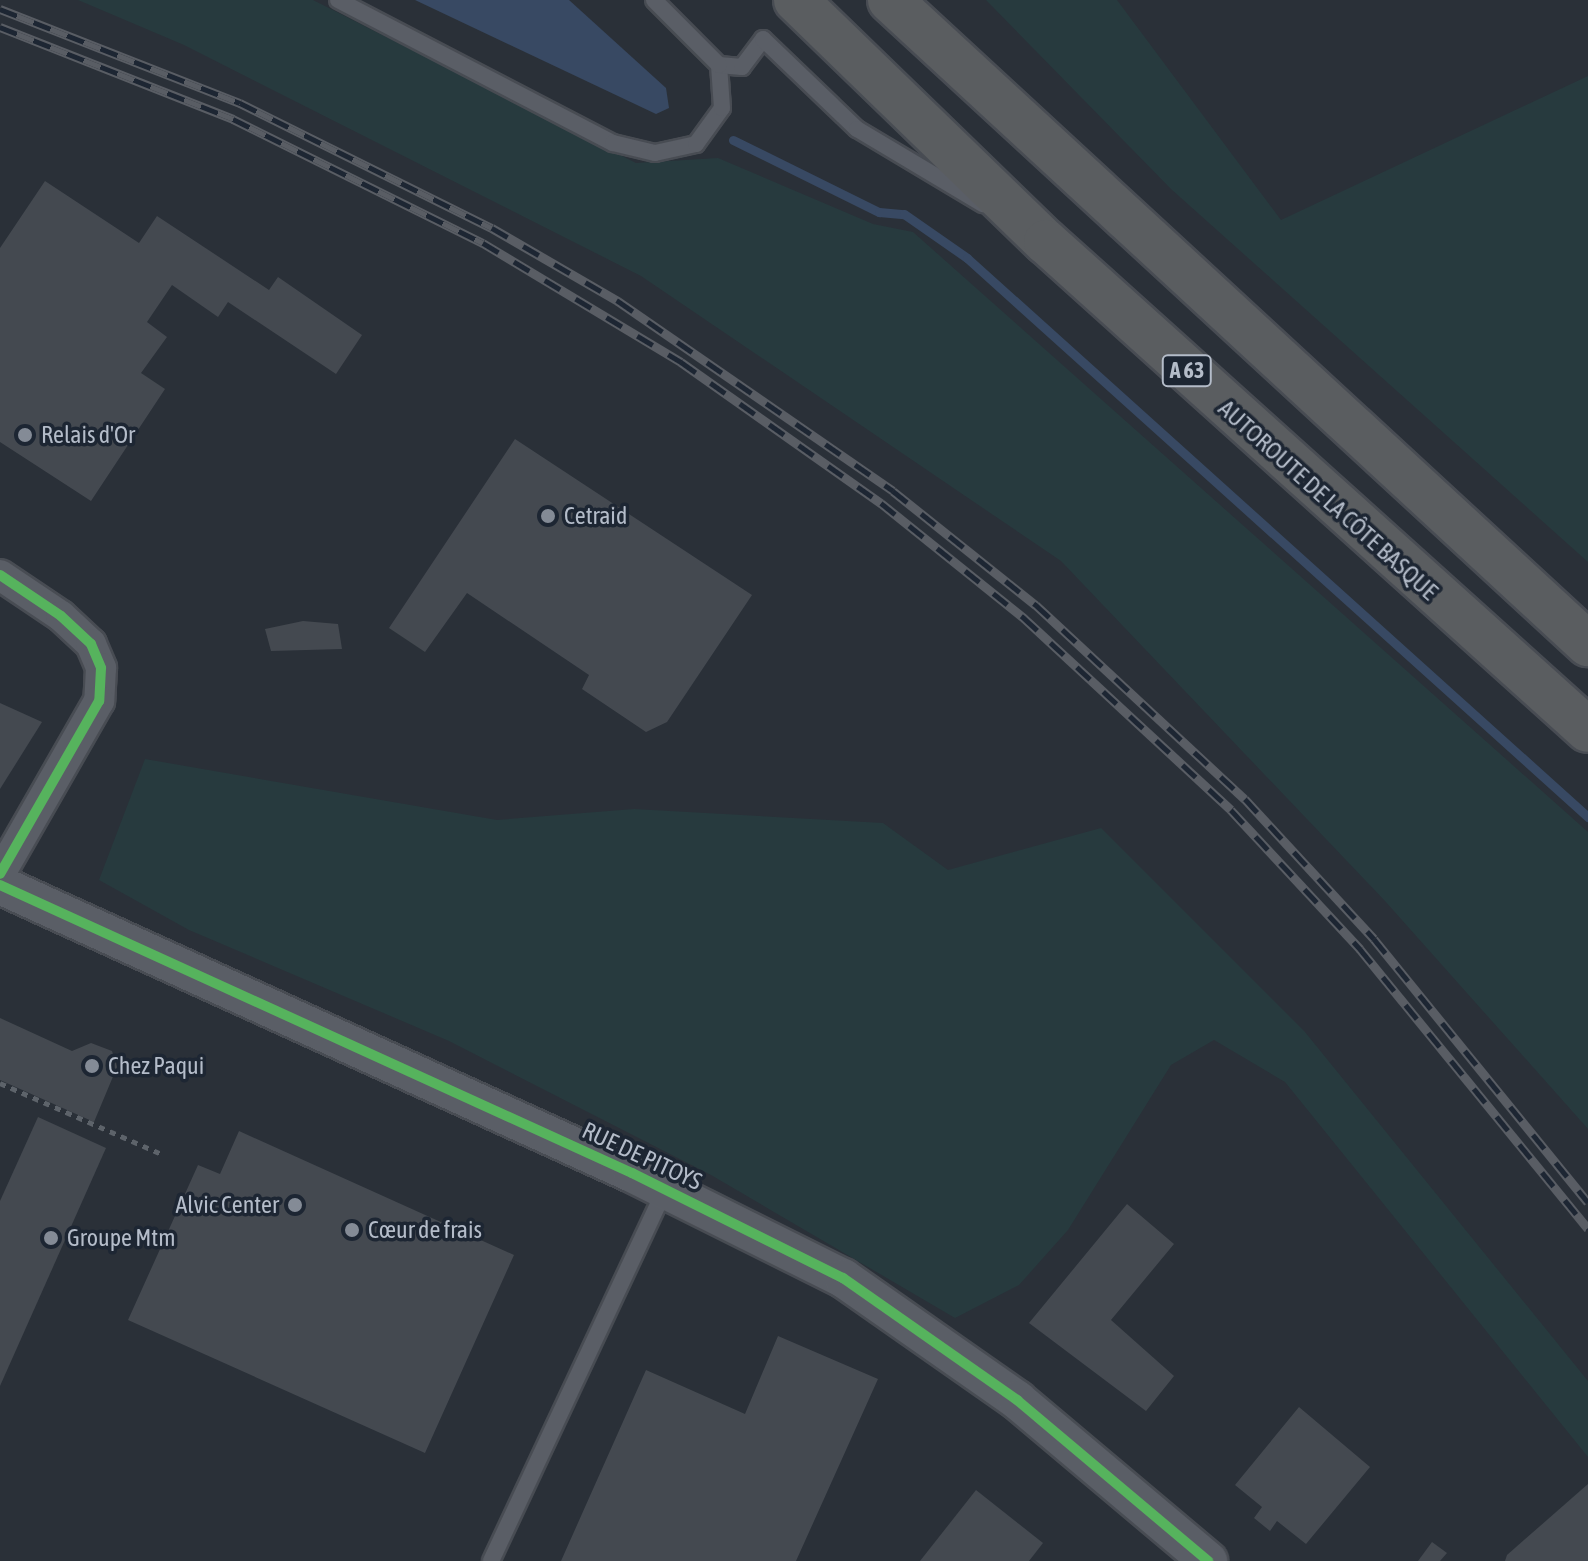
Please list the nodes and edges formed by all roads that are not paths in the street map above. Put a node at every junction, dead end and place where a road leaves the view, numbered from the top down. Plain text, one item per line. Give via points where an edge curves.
1 (338, 0) edge
2 (654, 0) edge
3 (796, 0) edge
4 (890, 0) edge
5 (719, 65) junction
6 (1046, 242) junction
7 (0, 575) edge
8 (1588, 644) edge
9 (1588, 730) edge
10 (0, 874) edge
11 (0, 885) edge
12 (665, 1189) junction
13 (491, 1561) edge
14 (1208, 1561) edge

1 - 5 lane via 613,143 655,153 696,144 722,108
2 - 5 lane
3 - 6 highway, AUTOROUTE DE LA CÔTE BASQUE / A 63
4 - 8 highway, A 63
5 - 6 lane via 742,67 763,39 857,129
6 - 9 highway, AUTOROUTE DE LA CÔTE BASQUE / A 63
7 - 10 street via 71,625 101,668 99,701
11 - 12 street, RUE DE PITOYS
12 - 13 lane
12 - 14 street, RUE DE PITOYS via 768,1237 902,1316 1017,1400

